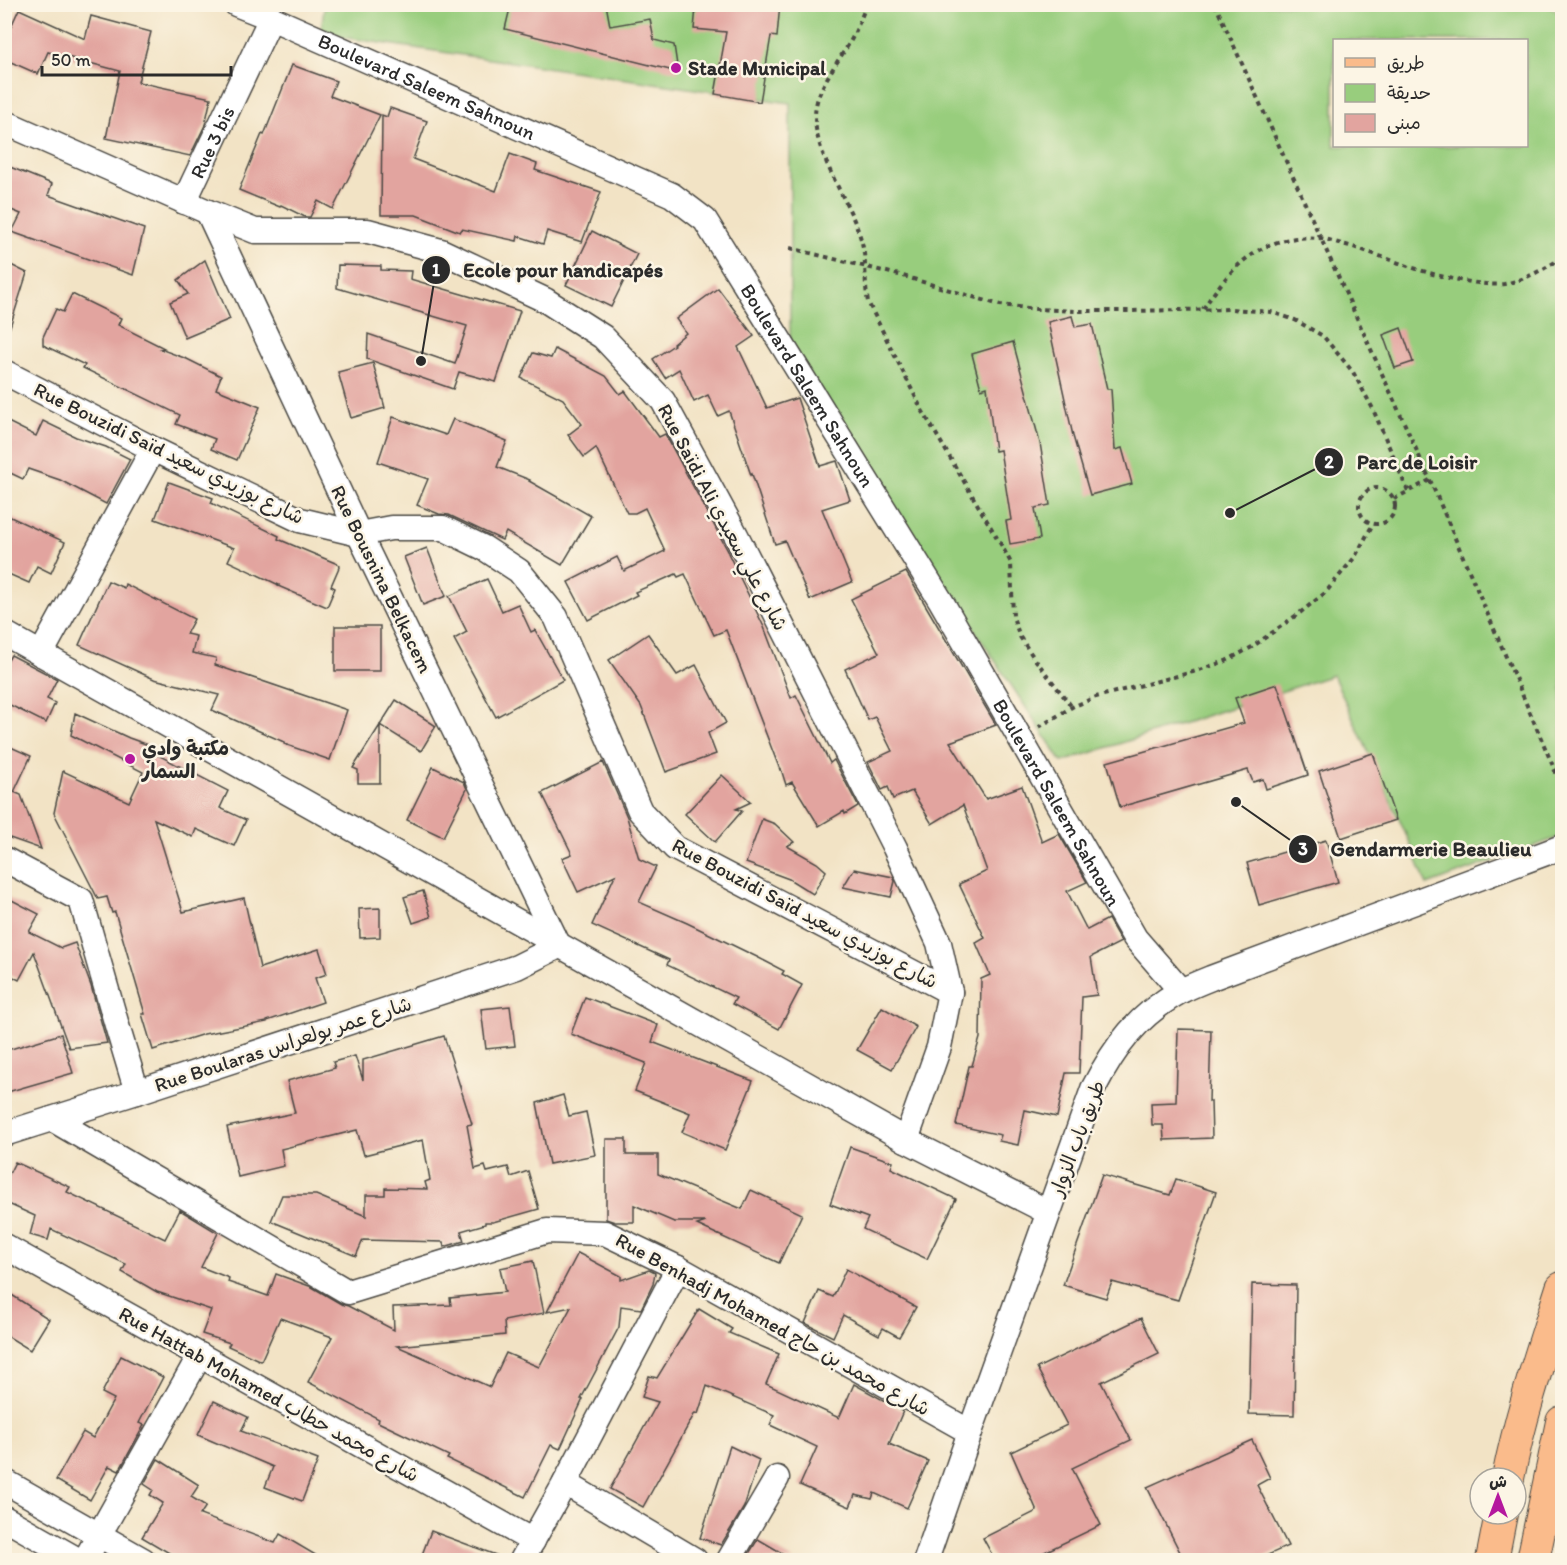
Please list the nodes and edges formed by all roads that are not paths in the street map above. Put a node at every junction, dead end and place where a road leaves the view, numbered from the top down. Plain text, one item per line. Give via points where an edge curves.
1 (236, 4) edge
2 (271, 18) junction
3 (4, 122) edge
4 (184, 202) junction
5 (208, 212) junction
6 (4, 372) edge
7 (153, 448) junction
8 (359, 534) junction
9 (4, 633) edge
10 (41, 654) junction
11 (1563, 848) edge
12 (4, 859) edge
13 (559, 946) junction
14 (1181, 991) junction
15 (950, 992) junction
16 (137, 1092) junction
17 (52, 1119) junction
18 (4, 1134) edge
19 (906, 1140) junction
20 (1048, 1212) junction
21 (4, 1246) edge
22 (678, 1268) junction
23 (1563, 1288) edge
24 (200, 1355) junction
25 (1563, 1422) edge
26 (970, 1432) junction
27 (1515, 1443) junction
28 (1510, 1466) edge
29 (1552, 1472) junction
30 (777, 1478) dead end
31 (4, 1481) edge
32 (565, 1483) junction
33 (1529, 1514) edge
34 (4, 1518) edge
35 (1499, 1526) edge
36 (99, 1536) junction
37 (528, 1551) edge
38 (78, 1560) edge
39 (85, 1560) edge
40 (143, 1560) edge
41 (695, 1560) edge
42 (729, 1560) edge
43 (926, 1560) edge
44 (1492, 1560) edge
45 (1533, 1560) edge

1 - 2 street, Boulevard Saleem Sahnoun
2 - 4 street, Rue 3 bis
2 - 14 street, Boulevard Saleem Sahnoun via 672,195 705,220 941,602 1136,938
3 - 4 street, Rue Saïdi Ali شارع علي سعيدي
4 - 5 street, Rue Saïdi Ali شارع علي سعيدي
5 - 8 street, Rue Bousnina Belkacem
5 - 15 street, Rue Saïdi Ali شارع علي سعيدي via 255,231 368,231 441,251 545,300 603,338 663,401 736,535 895,848 939,943
6 - 7 street, Rue Bouzidi Saïd شارع بوزيدي سعيد
7 - 8 street, Rue Bouzidi Saïd شارع بوزيدي سعيد via 300,520
7 - 10 street
8 - 13 street, Rue Bousnina Belkacem
8 - 15 street, Rue Bouzidi Saïd شارع بوزيدي سعيد via 392,528 443,528 519,571 556,617 640,811 675,848
9 - 10 street
10 - 13 street
11 - 14 street, طريق باب الزوار
12 - 16 street via 81,900
13 - 16 street, Rue Boularas شارع عمر بولعراس via 517,967
13 - 19 street
14 - 20 street, طريق باب الزوار via 1149,1013 1108,1060 1093,1089
15 - 19 street, Rue Saïdi Ali شارع علي سعيدي via 939,1047
16 - 17 street, Rue Boularas شارع عمر بولعراس
17 - 18 street, Rue Boularas شارع عمر بولعراس
17 - 22 street, Rue Benhadj Mohamed شارع محمد بن حاج via 348,1292 547,1231 605,1233
19 - 20 street
20 - 26 street, طريق باب الزوار
21 - 24 street, Rue Hattab Mohamed شارع محمد حطاب
22 - 26 street, Rue Benhadj Mohamed شارع محمد بن حاج
22 - 32 street
23 - 27 main road
24 - 36 street
24 - 37 street, Rue Hattab Mohamed شارع محمد حطاب
25 - 29 main road
26 - 43 street, طريق باب الزوار
27 - 28 main road
27 - 29 main road via 1526,1459
29 - 33 main road
30 - 42 street
31 - 36 street
32 - 37 street
32 - 41 street
33 - 45 main road
34 - 38 street
35 - 44 main road
36 - 39 street
36 - 40 street

